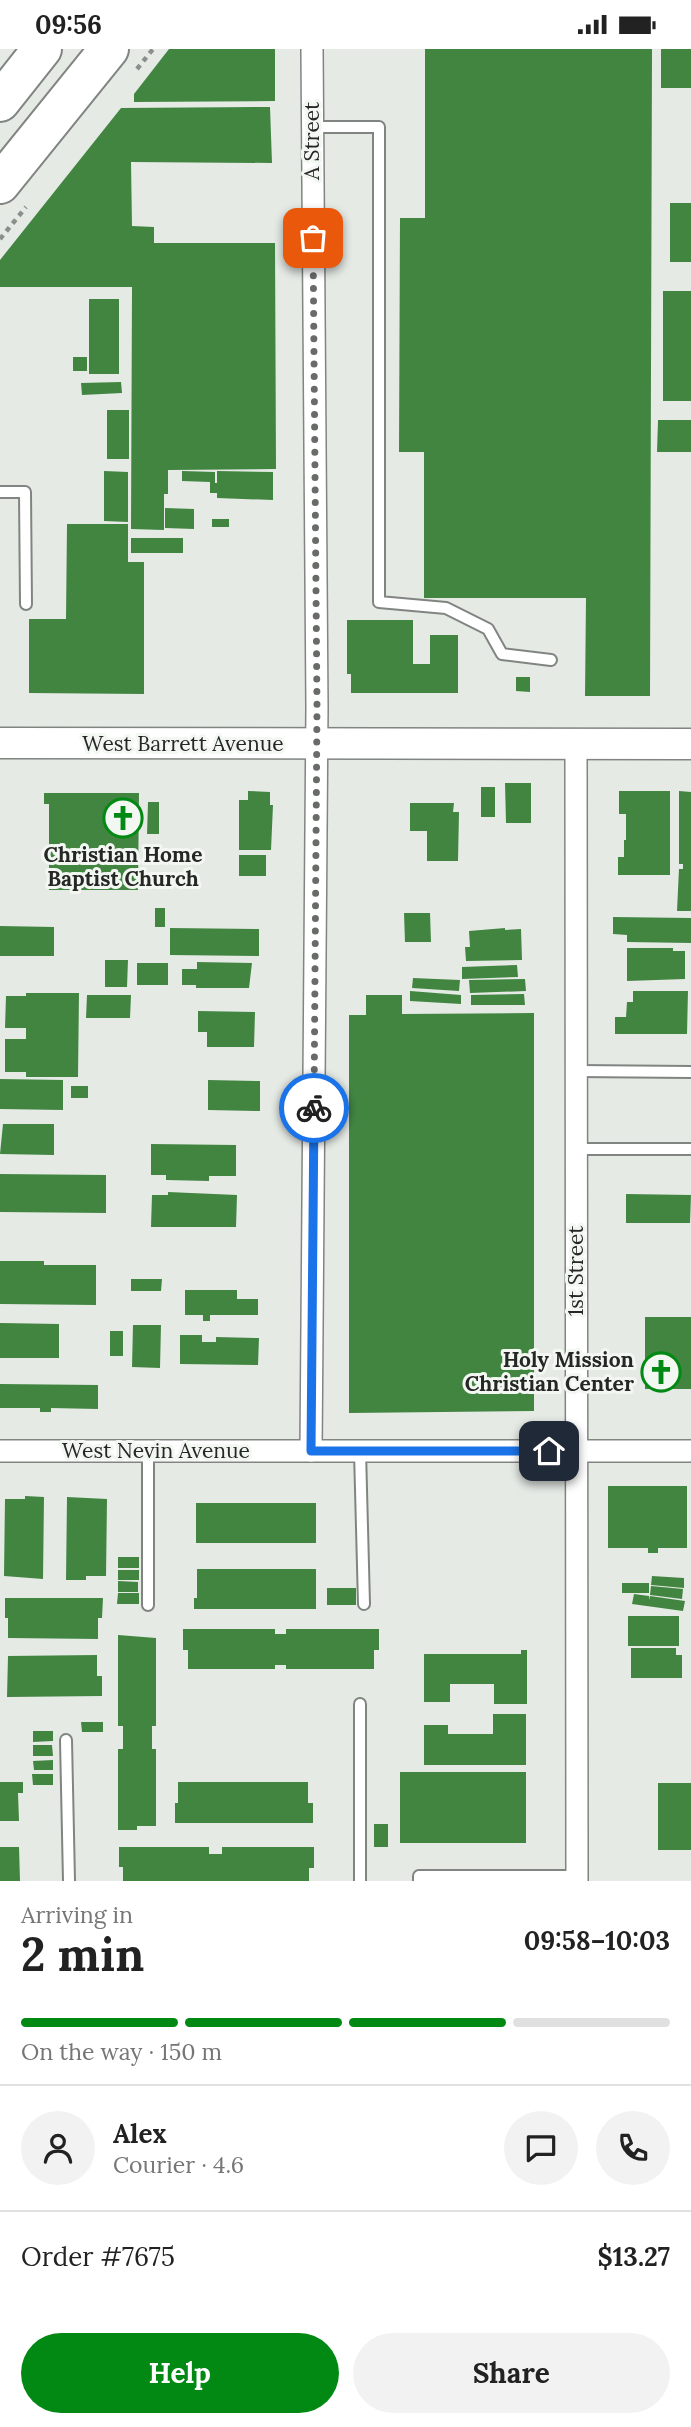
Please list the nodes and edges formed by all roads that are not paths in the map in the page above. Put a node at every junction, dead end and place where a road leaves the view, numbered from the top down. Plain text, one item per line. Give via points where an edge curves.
1 (42, 49) edge
2 (109, 49) edge
3 (312, 49) edge
4 (0, 102) edge
5 (312, 128) junction
6 (0, 184) edge
7 (0, 492) edge
8 (26, 604) dead end
9 (551, 660) dead end
10 (0, 743) edge
11 (317, 744) junction
12 (576, 744) junction
13 (691, 744) edge
14 (576, 1071) junction
15 (691, 1072) edge
16 (576, 1149) junction
17 (691, 1149) edge
18 (0, 1451) edge
19 (148, 1451) junction
20 (311, 1451) junction
21 (360, 1451) junction
22 (576, 1451) junction
23 (691, 1451) edge
24 (364, 1604) dead end
25 (148, 1605) dead end
26 (360, 1704) dead end
27 (66, 1740) dead end
28 (500, 1879) edge
29 (577, 1879) edge
30 (69, 1881) edge
31 (360, 1881) edge
32 (419, 1881) edge

1 - 4 highway
2 - 6 highway
3 - 5 street, A Street
5 - 9 lane via 379,127 379,602 446,608 488,629 502,654
5 - 11 street, A Street
7 - 8 lane via 25,492
10 - 11 main road, West Barrett Avenue
11 - 12 main road, West Barrett Avenue
11 - 20 street, A Street
12 - 13 main road, West Barrett Avenue
12 - 14 street, 1st Street
14 - 15 lane
14 - 16 street, 1st Street
16 - 17 lane
16 - 22 street, 1st Street
18 - 19 street, West Nevin Avenue
19 - 20 street, West Nevin Avenue
19 - 25 lane
20 - 21 street, West Nevin Avenue
21 - 22 street, West Nevin Avenue
21 - 24 lane
22 - 23 street, West Nevin Avenue
22 - 29 street, 1st Street
26 - 31 lane
27 - 30 lane
28 - 29 lane
28 - 32 lane via 419,1876

